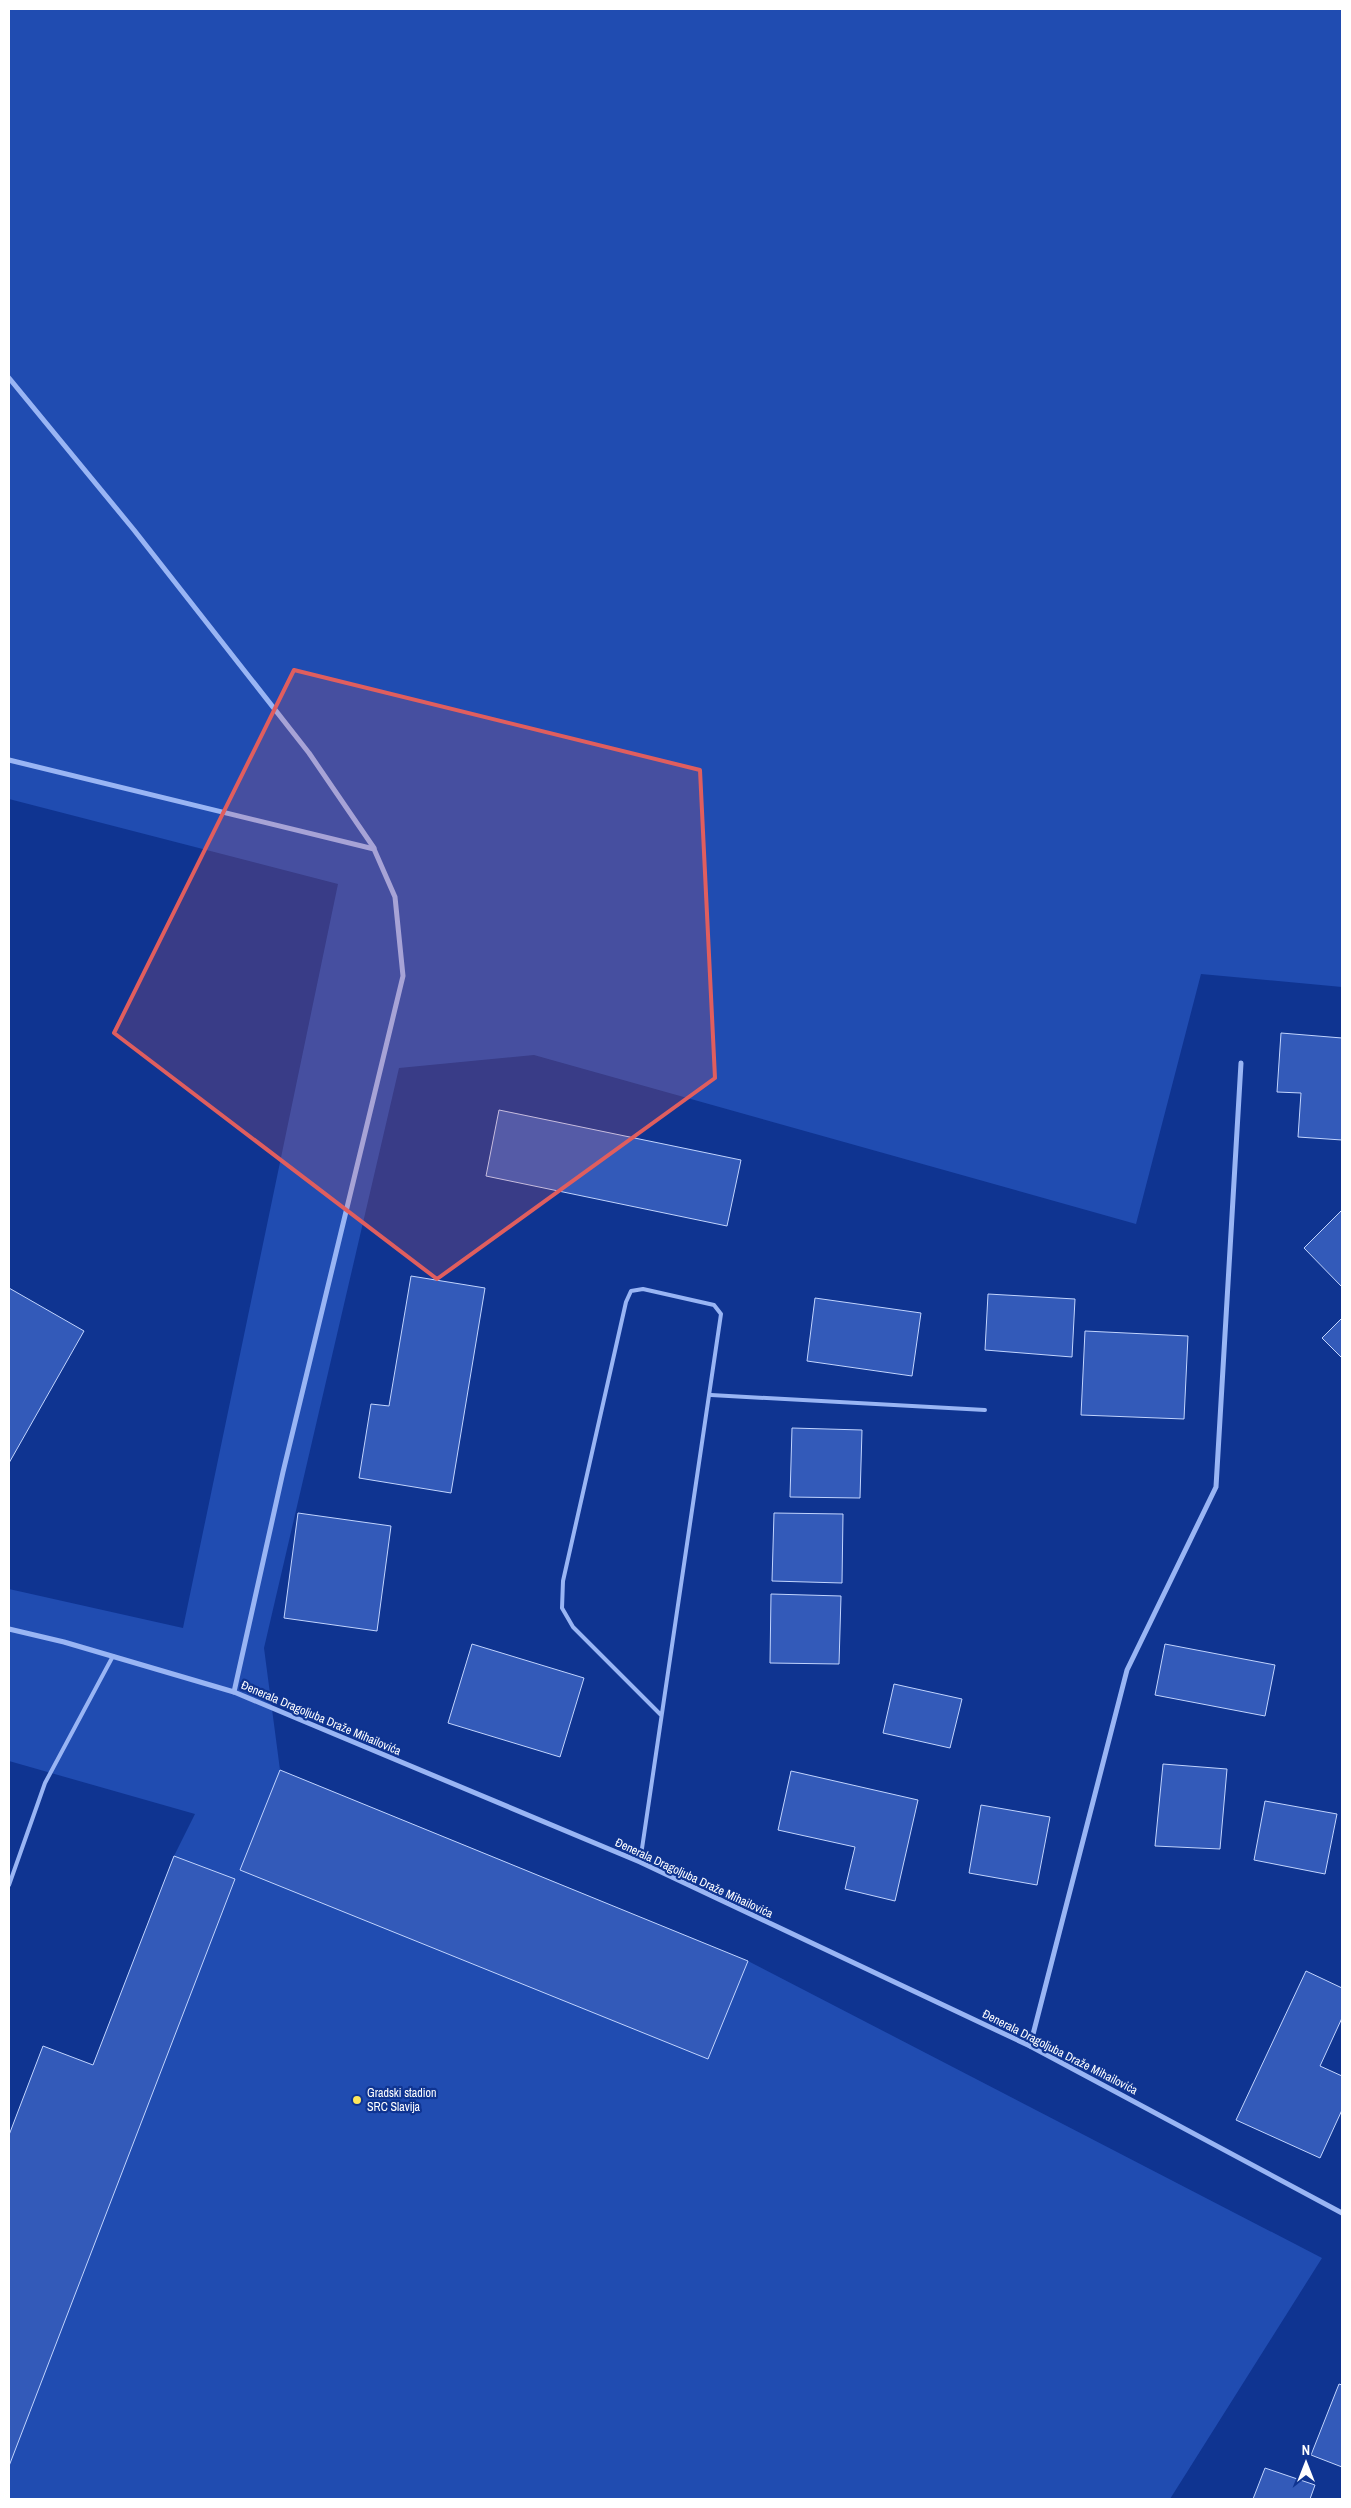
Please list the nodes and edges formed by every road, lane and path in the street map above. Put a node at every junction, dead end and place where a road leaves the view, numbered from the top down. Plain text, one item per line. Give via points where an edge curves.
1 (9, 378) edge
2 (9, 760) edge
3 (374, 849) junction
4 (1241, 1063) dead end
5 (710, 1396) junction
6 (985, 1410) dead end
7 (9, 1629) edge
8 (113, 1656) junction
9 (234, 1692) junction
10 (661, 1715) junction
11 (640, 1862) junction
12 (9, 1885) edge
13 (1030, 2046) junction
14 (1342, 2213) edge

1 - 3 street via 140,537 309,753
2 - 3 street
3 - 9 street via 395,897 403,976
4 - 13 street via 1216,1488 1127,1670
5 - 6 lane
5 - 10 lane
5 - 10 lane via 721,1314 714,1306 643,1289 631,1291 562,1581 562,1608 573,1626
7 - 8 street, Đenerala Dragoljuba Draže Mihailovića
8 - 9 street, Đenerala Dragoljuba Draže Mihailovića
8 - 12 lane via 45,1783
9 - 11 street, Đenerala Dragoljuba Draže Mihailovića
10 - 11 lane
11 - 13 street, Đenerala Dragoljuba Draže Mihailovića
13 - 14 street, Đenerala Dragoljuba Draže Mihailovića

